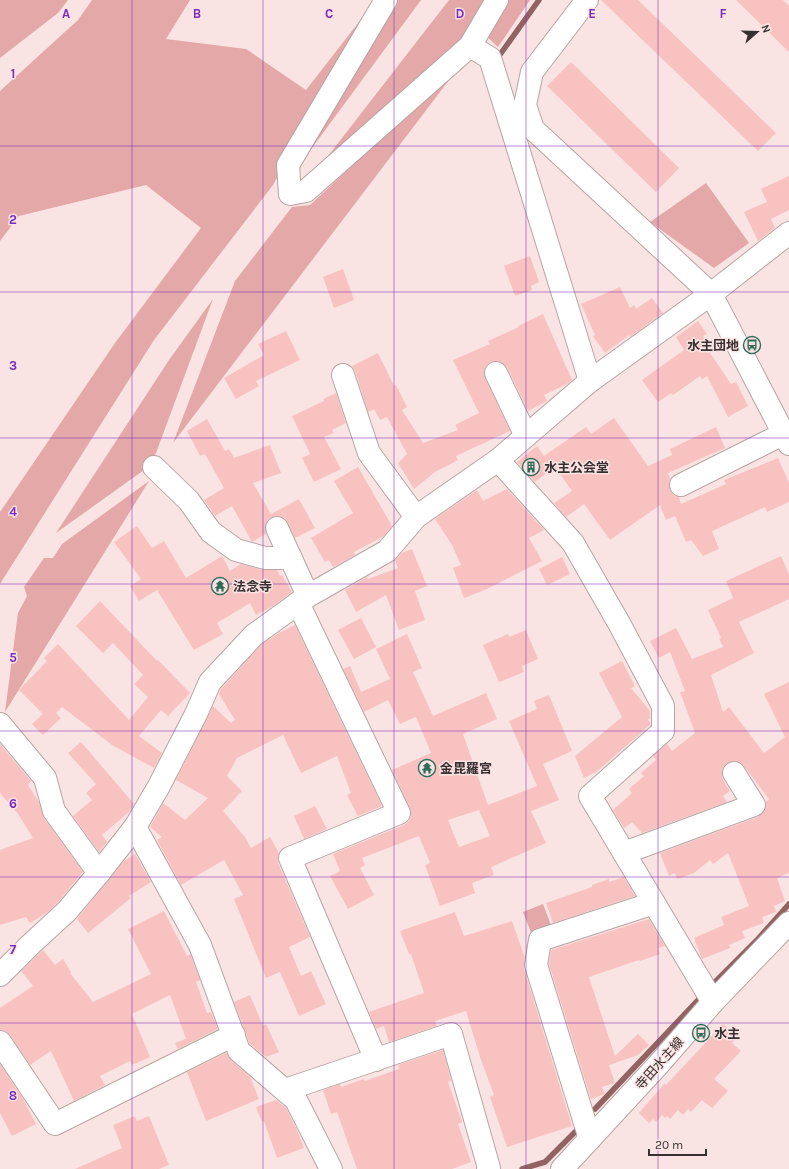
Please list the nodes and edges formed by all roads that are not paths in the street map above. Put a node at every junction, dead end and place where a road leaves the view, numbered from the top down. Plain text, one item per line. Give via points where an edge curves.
1 (386, 0) edge
2 (497, 0) edge
3 (587, 0) edge
4 (470, 46) junction
5 (789, 233) edge
6 (711, 294) junction
7 (496, 373) dead end
8 (343, 375) dead end
9 (590, 381) junction
10 (526, 436) junction
11 (786, 439) edge
12 (498, 460) junction
13 (154, 467) dead end
14 (681, 485) dead end
15 (416, 517) junction
16 (277, 528) dead end
17 (291, 558) junction
18 (303, 599) junction
19 (0, 724) edge
20 (734, 773) dead end
21 (135, 826) junction
22 (624, 853) junction
23 (99, 874) junction
24 (654, 903) junction
25 (789, 922) edge
26 (0, 975) edge
27 (713, 1002) junction
28 (234, 1036) junction
29 (0, 1042) edge
30 (376, 1060) junction
31 (285, 1090) junction
32 (590, 1139) junction
33 (331, 1169) edge
34 (488, 1169) edge
35 (562, 1169) edge

1 - 4 street via 288,165 290,194 306,191
2 - 4 street
3 - 6 street via 532,72 525,105 533,129
4 - 9 street via 490,58
5 - 6 street
6 - 9 street
6 - 11 street
7 - 10 street
8 - 15 street via 369,453
9 - 10 street
10 - 12 street
11 - 14 street
12 - 15 street
12 - 22 street via 573,543 663,706 663,731 590,796
13 - 17 street via 189,501 211,532 236,550 264,558
15 - 18 street via 387,551
16 - 17 street
17 - 18 street
18 - 21 street via 254,634 210,682 159,786
18 - 30 street via 399,813 290,858
19 - 23 street via 45,778 54,812
20 - 22 street via 754,805
21 - 23 street
21 - 28 street via 200,945
22 - 24 street
23 - 26 street via 67,911
24 - 27 street
24 - 32 street via 540,940 536,965
25 - 27 street, 寺田水主線
27 - 32 street, 寺田水主線
28 - 29 street via 55,1124
28 - 31 street via 239,1051
30 - 31 street
30 - 34 street via 451,1034
31 - 33 street via 296,1100
32 - 35 street, 寺田水主線

